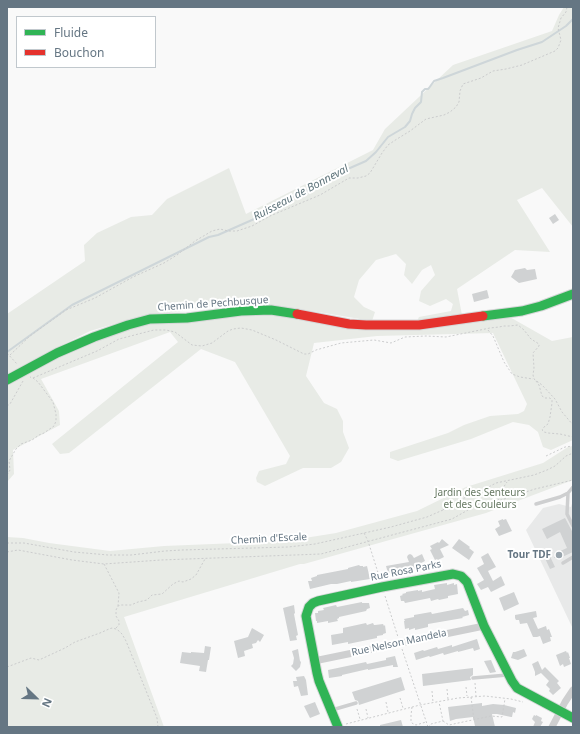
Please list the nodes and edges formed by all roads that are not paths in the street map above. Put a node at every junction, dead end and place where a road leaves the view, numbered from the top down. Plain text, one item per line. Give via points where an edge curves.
1 (573, 294) edge
2 (7, 380) edge
3 (573, 487) edge
4 (568, 493) junction
5 (536, 504) dead end
6 (573, 526) edge
7 (573, 557) edge
8 (563, 563) dead end
9 (484, 626) junction
10 (314, 661) junction
11 (508, 675) junction
12 (474, 678) road end
13 (573, 690) edge
14 (356, 703) road end
15 (331, 711) junction
16 (560, 711) junction
17 (573, 718) edge
18 (341, 726) edge
19 (552, 727) edge

1 - 2 street, Chemin de Pechbusque via 522,311 419,325 349,324 271,310 150,319 94,337 57,353 24,375
3 - 4 lane
4 - 5 lane
4 - 6 lane via 567,514
7 - 8 lane
9 - 10 street, Rue Nelson Mandela
9 - 10 street, Rue Rosa Parks via 468,585 459,575 451,574 382,587 318,601 309,607 306,616
9 - 11 street, Rue Rosa Parks
10 - 15 street, Rue Rosa Parks
11 - 12 lane
11 - 16 street, Rue Rosa Parks via 517,688
13 - 16 street
14 - 15 lane
15 - 18 street, Rue Rosa Parks
16 - 17 street, Rue Rosa Parks
16 - 19 street

